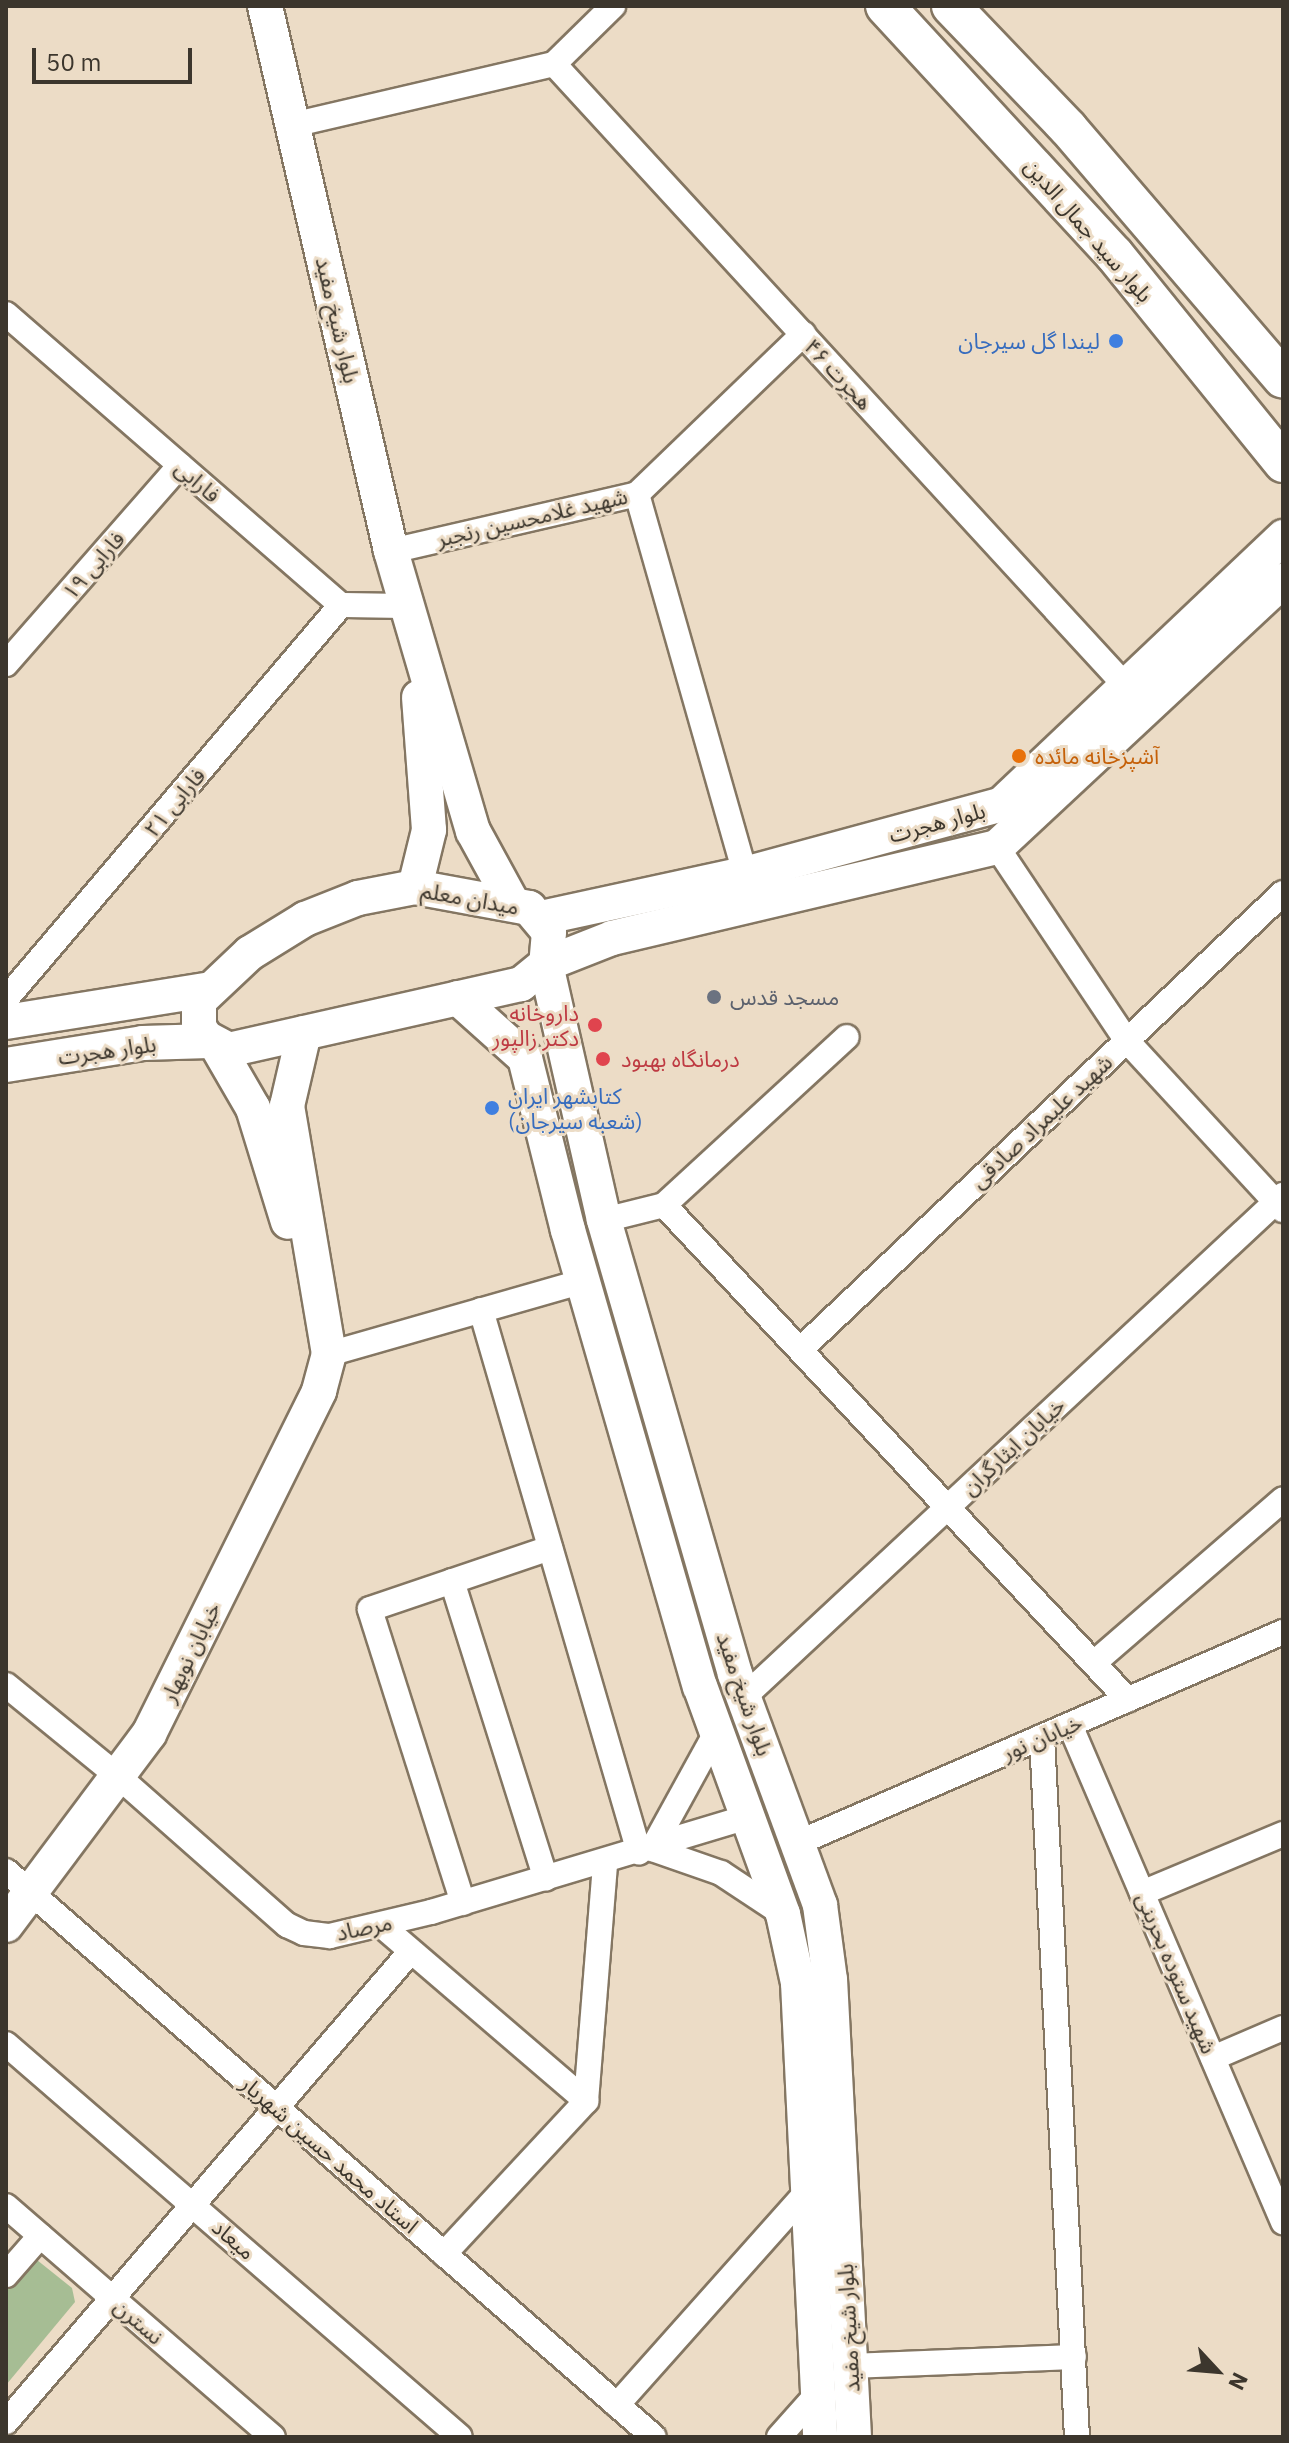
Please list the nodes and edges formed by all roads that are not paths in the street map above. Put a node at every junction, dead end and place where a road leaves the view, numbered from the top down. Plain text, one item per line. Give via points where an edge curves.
1 (265, 6) edge
2 (613, 6) edge
3 (885, 6) edge
4 (951, 6) edge
5 (554, 64) junction
6 (292, 125) junction
7 (8, 321) edge
8 (803, 334) junction
9 (1283, 379) edge
10 (1283, 463) edge
11 (180, 465) junction
12 (637, 494) junction
13 (1283, 537) edge
14 (391, 551) junction
15 (1283, 580) edge
16 (341, 605) junction
17 (411, 619) junction
18 (6, 664) edge
19 (1124, 684) junction
20 (429, 830) junction
21 (473, 831) junction
22 (997, 847) junction
23 (745, 874) junction
24 (415, 887) junction
25 (1283, 893) edge
26 (527, 911) junction
27 (546, 964) junction
28 (206, 990) junction
29 (458, 998) junction
30 (6, 999) edge
31 (6, 1022) edge
32 (304, 1033) junction
33 (847, 1037) dead end
34 (1127, 1041) junction
35 (213, 1043) junction
36 (562, 1049) junction
37 (525, 1058) junction
38 (6, 1065) edge
39 (287, 1106) junction
40 (253, 1108) junction
41 (1280, 1202) edge
42 (664, 1205) junction
43 (604, 1220) junction
44 (583, 1281) junction
45 (481, 1310) junction
46 (800, 1350) junction
47 (329, 1354) junction
48 (1283, 1499) edge
49 (947, 1507) junction
50 (550, 1548) junction
51 (452, 1581) junction
52 (1283, 1632) edge
53 (1094, 1663) junction
54 (6, 1685) edge
55 (744, 1697) junction
56 (1128, 1700) junction
57 (1070, 1725) junction
58 (717, 1731) junction
59 (1042, 1737) junction
60 (119, 1777) junction
61 (750, 1816) junction
62 (1283, 1834) edge
63 (800, 1842) junction
64 (646, 1851) junction
65 (605, 1863) junction
66 (546, 1879) junction
67 (18, 1881) edge
68 (1142, 1893) junction
69 (463, 1903) junction
70 (783, 1914) junction
71 (6, 1925) edge
72 (381, 1925) junction
73 (411, 1951) junction
74 (1283, 2028) edge
75 (6, 2044) edge
76 (1213, 2058) junction
77 (586, 2101) junction
78 (278, 2109) junction
79 (808, 2191) junction
80 (194, 2205) junction
81 (6, 2206) edge
82 (1283, 2222) edge
83 (40, 2236) junction
84 (444, 2254) junction
85 (6, 2275) edge
86 (113, 2299) junction
87 (1074, 2357) junction
88 (850, 2366) junction
89 (818, 2393) junction
90 (617, 2405) junction
91 (6, 2422) edge
92 (273, 2437) edge
93 (460, 2437) edge
94 (654, 2437) edge
95 (779, 2437) edge
96 (820, 2437) edge
97 (854, 2437) edge
98 (1077, 2437) edge

1 - 6 street, بلوار شیخ مفید
2 - 5 street
3 - 10 main road, بلوار سید جمال الدین via 1114,254
4 - 9 main road via 1068,128
5 - 6 street
5 - 8 street, هجرت ۴۶
6 - 14 street, بلوار شیخ مفید
7 - 11 street, فارابی
8 - 12 street, شهید غلامحسین رنجبر
8 - 19 street, هجرت ۴۶
11 - 16 street, فارابی
11 - 18 street, فارابی ۱۹
12 - 14 street, شهید غلامحسین رنجبر
12 - 23 street
13 - 19 street, بلوار هجرت
14 - 17 street, بلوار شیخ مفید
15 - 22 street, بلوار هجرت
16 - 17 street
16 - 30 street, فارابی ۲۱
17 - 20 street
17 - 21 street
19 - 23 street, بلوار هجرت via 1002,804
20 - 21 street via 454,836
20 - 24 street
21 - 26 street
22 - 27 street, بلوار هجرت via 612,938
22 - 34 street
23 - 26 street, بلوار هجرت
24 - 26 street, میدان معلم
24 - 28 street, میدان معلم via 358,898 305,919 250,953
25 - 34 street, شهید علیمراد صادقی
26 - 27 street, میدان معلم via 549,932
27 - 29 street via 521,984
27 - 36 street, بلوار شیخ مفید
28 - 31 street, بلوار هجرت
28 - 35 street via 197,1014
29 - 32 street
29 - 37 street
32 - 35 street via 229,1050
32 - 39 street
33 - 42 street
34 - 41 street
34 - 46 street, شهید علیمراد صادقی
35 - 38 street, بلوار هجرت via 143,1043
35 - 40 street
36 - 37 street via 542,1047
36 - 43 street, بلوار شیخ مفید
37 - 44 street, بلوار شیخ مفید
39 - 40 street
39 - 47 street
40 - 47 street
41 - 49 street, خیابان ایثارگران
42 - 43 street
42 - 46 street
43 - 55 street, بلوار شیخ مفید
44 - 45 street
44 - 58 street, بلوار شیخ مفید
45 - 47 street
45 - 50 street
46 - 49 street
47 - 60 street, خیابان نوبهار via 305,1420 149,1734
48 - 53 street
49 - 53 street
49 - 55 street, خیابان ایثارگران
50 - 51 street
50 - 64 street
51 - 66 street
51 - 69 street via 370,1609
52 - 56 street, خیابان نور
53 - 56 street
54 - 60 street, مرصاد
55 - 63 street, بلوار شیخ مفید
56 - 57 street, خیابان نور
57 - 59 street, خیابان نور
57 - 68 street, شهید ستوده بحرینی
58 - 61 street, بلوار شیخ مفید
58 - 64 street
59 - 63 street, خیابان نور
59 - 87 street
60 - 67 street, خیابان نوبهار
60 - 72 street, مرصاد via 287,1925 330,1936
61 - 64 street, مرصاد
61 - 70 street, بلوار شیخ مفید
62 - 68 street
63 - 88 street, بلوار شیخ مفید via 820,1905 830,1980
64 - 65 street, مرصاد
64 - 70 street via 721,1873
65 - 66 street, مرصاد
65 - 77 street
66 - 69 street, مرصاد
67 - 71 street, خیابان نوبهار
67 - 78 street, استاد محمد حسین شهریار
68 - 76 street, شهید ستوده بحرینی
69 - 72 street, مرصاد
70 - 79 street, بلوار شیخ مفید via 798,1983
72 - 73 street
73 - 77 street
73 - 78 street
74 - 76 street
75 - 80 street, میعاد
76 - 82 street, شهید ستوده بحرینی
77 - 84 street
78 - 80 street
78 - 84 street, استاد محمد حسین شهریار
79 - 89 street, بلوار شیخ مفید
79 - 90 street
80 - 86 street
80 - 93 street, میعاد
81 - 83 street, نسترن
83 - 85 street
83 - 86 street, نسترن
84 - 90 street, استاد محمد حسین شهریار
86 - 91 street
86 - 92 street, نسترن
87 - 88 street
87 - 98 street
88 - 97 street, بلوار شیخ مفید
89 - 95 street
89 - 96 street, بلوار شیخ مفید
90 - 94 street, استاد محمد حسین شهریار

